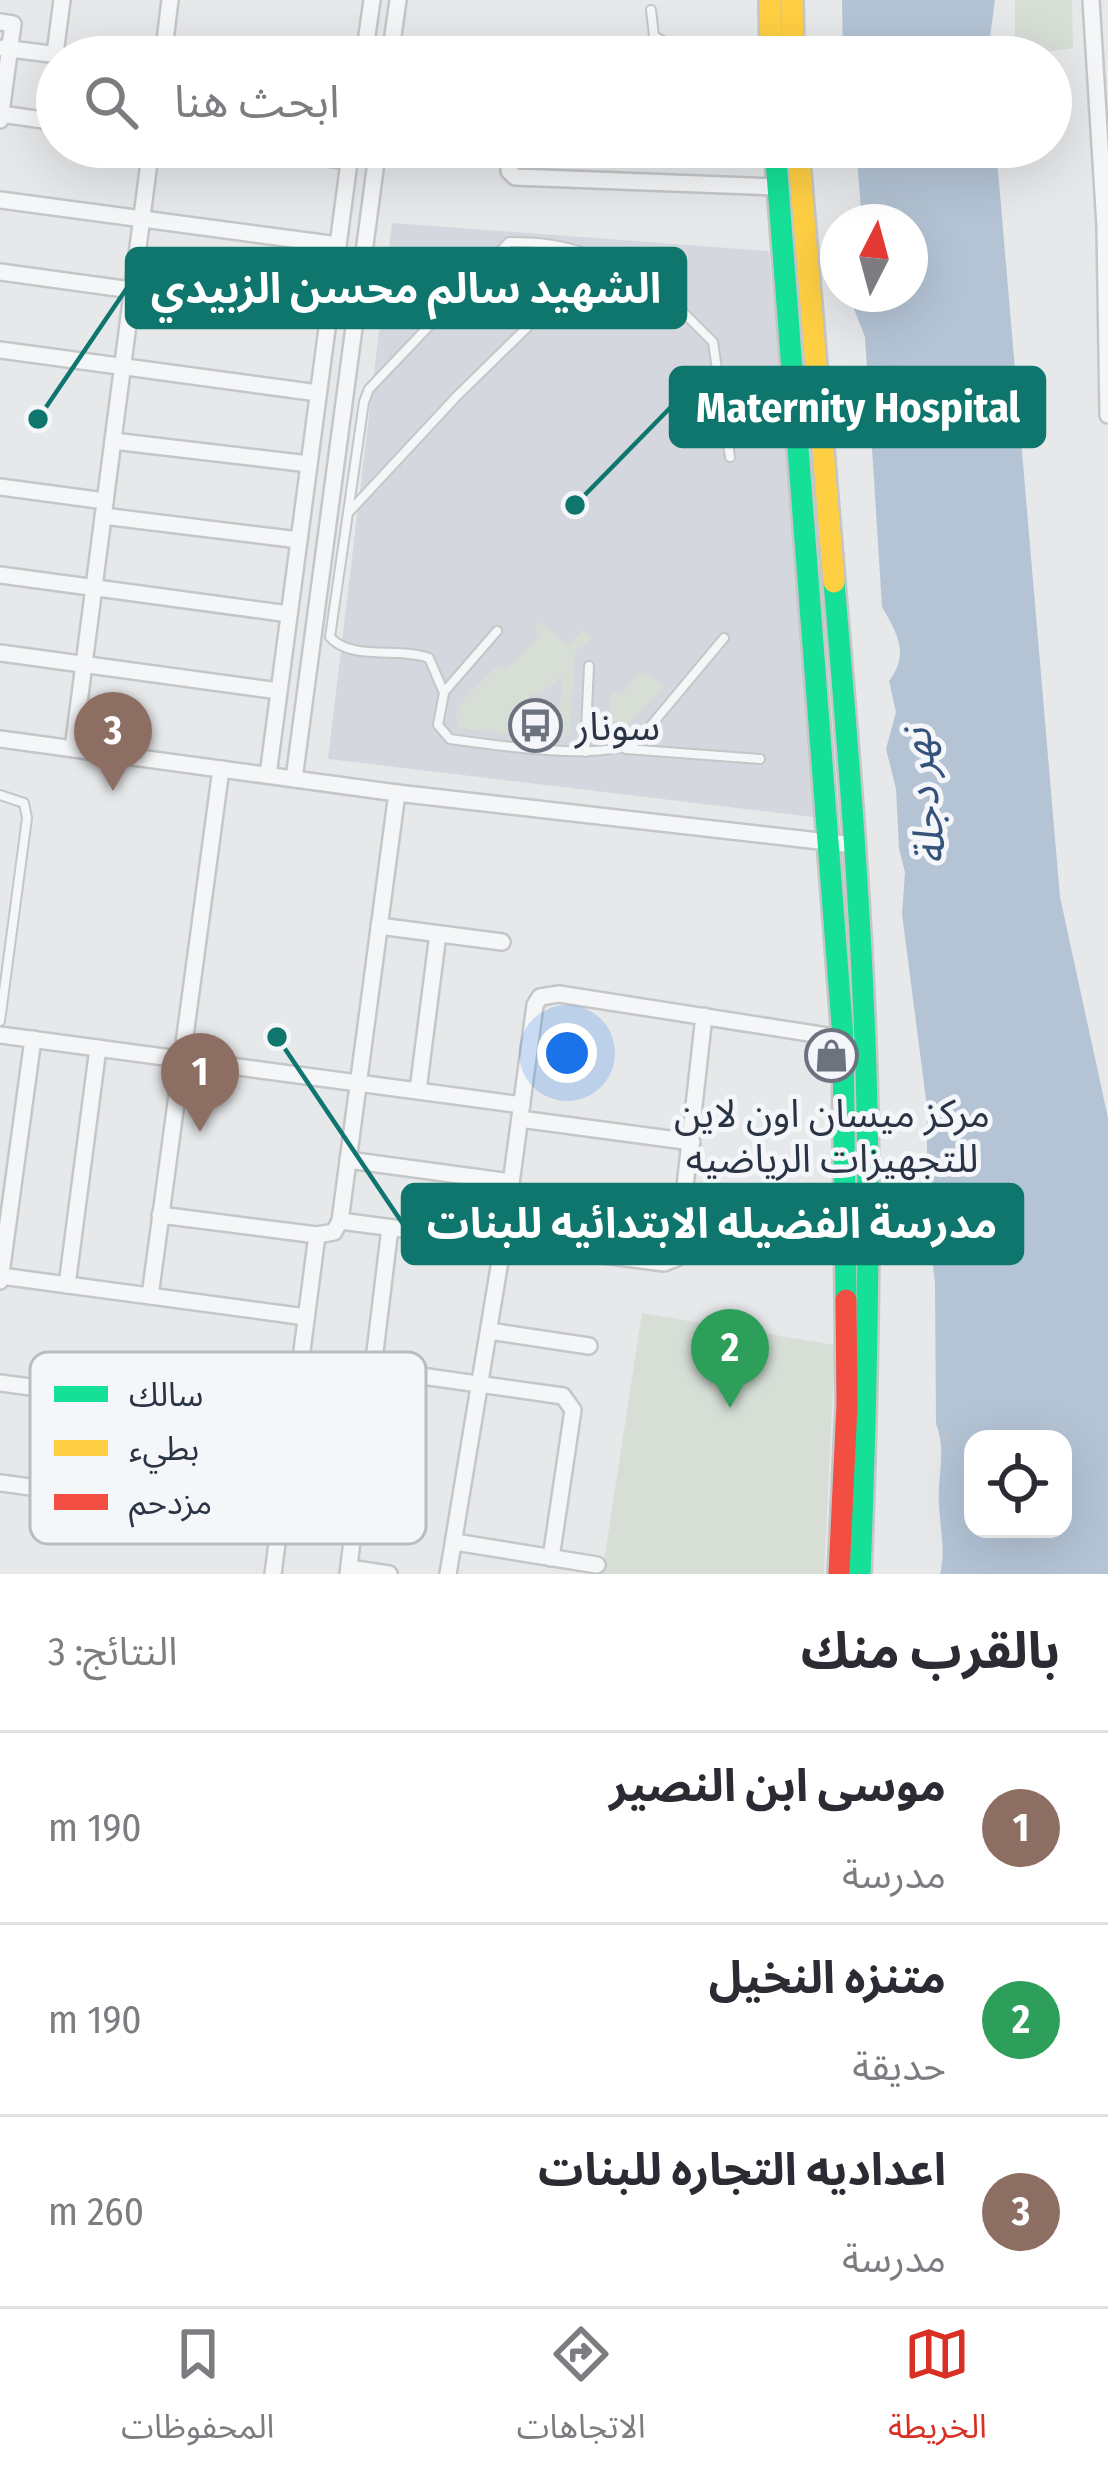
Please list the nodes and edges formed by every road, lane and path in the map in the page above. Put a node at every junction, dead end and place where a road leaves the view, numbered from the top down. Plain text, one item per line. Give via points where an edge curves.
1 (62, 0) edge
2 (170, 0) edge
3 (372, 0) edge
4 (398, 0) edge
5 (770, 0) edge
6 (792, 0) edge
7 (1091, 0) edge
8 (651, 10) dead end
9 (0, 22) edge
10 (57, 36) edge
11 (166, 36) edge
12 (367, 36) edge
13 (393, 36) edge
14 (654, 36) edge
15 (775, 36) edge
16 (783, 36) edge
17 (5, 48) edge
18 (36, 52) edge
19 (0, 117) edge
20 (36, 120) edge
21 (148, 168) edge
22 (348, 168) edge
23 (375, 168) edge
24 (508, 168) edge
25 (777, 168) edge
26 (800, 168) edge
27 (778, 187) junction
28 (0, 200) edge
29 (142, 219) junction
30 (1107, 226) edge
31 (338, 245) junction
32 (598, 258) junction
33 (0, 272) edge
34 (133, 290) junction
35 (328, 316) junction
36 (326, 340) junction
37 (352, 344) junction
38 (0, 350) edge
39 (122, 367) junction
40 (318, 393) junction
41 (1108, 415) edge
42 (113, 441) junction
43 (730, 457) dead end
44 (309, 464) junction
45 (0, 487) edge
46 (104, 508) junction
47 (348, 513) junction
48 (299, 540) junction
49 (0, 575) edge
50 (94, 588) junction
51 (289, 614) junction
52 (497, 631) dead end
53 (724, 638) dead end
54 (0, 653) edge
55 (84, 664) junction
56 (589, 666) dead end
57 (279, 691) junction
58 (444, 693) junction
59 (0, 739) edge
60 (73, 749) junction
61 (625, 749) junction
62 (585, 752) junction
63 (760, 759) dead end
64 (221, 769) junction
65 (268, 775) junction
66 (294, 779) junction
67 (397, 793) junction
68 (0, 795) edge
69 (830, 843) junction
70 (854, 845) junction
71 (379, 926) junction
72 (438, 934) junction
73 (502, 942) dead end
74 (704, 1016) junction
75 (0, 1021) edge
76 (0, 1035) edge
77 (33, 1039) junction
78 (854, 1040) junction
79 (98, 1048) junction
80 (182, 1059) junction
81 (358, 1083) junction
82 (418, 1090) junction
83 (521, 1112) junction
84 (692, 1142) junction
85 (348, 1160) junction
86 (511, 1182) junction
87 (160, 1215) junction
88 (340, 1221) junction
89 (390, 1228) junction
90 (317, 1235) junction
91 (503, 1243) junction
92 (0, 1278) edge
93 (67, 1285) junction
94 (150, 1296) junction
95 (307, 1317) junction
96 (489, 1330) junction
97 (589, 1346) dead end
98 (302, 1352) edge
99 (375, 1352) edge
100 (426, 1376) edge
101 (0, 1383) edge
102 (481, 1384) junction
103 (30, 1387) edge
104 (950, 1431) dead end
105 (943, 1441) dead end
106 (0, 1483) edge
107 (30, 1487) edge
108 (455, 1542) junction
109 (277, 1544) edge
110 (551, 1558) junction
111 (597, 1565) dead end
112 (349, 1571) edge
113 (273, 1574) edge
114 (389, 1574) edge
115 (448, 1574) edge
116 (838, 1574) edge
117 (860, 1574) edge

1 - 10 street
2 - 11 street
3 - 12 street
4 - 13 street
5 - 15 street
6 - 16 street
7 - 30 street
8 - 14 lane
9 - 17 street via 13,24
17 - 18 street
17 - 19 street
19 - 20 street
21 - 29 street
22 - 31 street
23 - 37 street
24 - 27 street via 515,177
25 - 27 street
26 - 70 street
27 - 69 street
28 - 29 street
29 - 31 street
29 - 34 street
30 - 41 street
31 - 35 street
32 - 43 lane via 629,260 713,342
32 - 47 lane
32 - 47 lane via 541,242 509,242 497,252 369,389
33 - 34 street
34 - 35 street
34 - 39 street
35 - 36 street
36 - 37 street
36 - 40 street
37 - 66 street
38 - 39 street
39 - 40 street
39 - 42 street
40 - 44 street
42 - 44 street
42 - 46 street
44 - 48 street
45 - 46 street
46 - 48 street
46 - 50 street
47 - 58 lane via 333,642 421,655 435,666
48 - 51 street
49 - 50 street
50 - 51 street
50 - 55 street
51 - 57 street
52 - 58 lane
53 - 61 lane
54 - 55 street
55 - 57 street
55 - 60 street
56 - 62 lane
57 - 65 street
58 - 62 lane via 438,725 450,739
59 - 60 street
60 - 64 street
61 - 62 lane
61 - 63 lane
64 - 65 street
64 - 80 street
65 - 66 street
66 - 67 street
67 - 69 street
67 - 71 street
68 - 75 lane via 24,803 27,818
69 - 70 street
69 - 78 street
70 - 78 street
71 - 72 street
71 - 81 street
72 - 73 street
72 - 82 street
74 - 78 street
74 - 83 street via 540,997
74 - 84 street
76 - 77 street
77 - 79 street
77 - 92 street
78 - 116 street
78 - 117 street via 869,1209
79 - 80 street
79 - 93 street
80 - 81 street
80 - 87 street
81 - 82 street
81 - 85 street
82 - 83 street
83 - 84 street
83 - 86 street
84 - 91 street via 677,1258 664,1263
85 - 86 street
85 - 88 street
86 - 91 street
87 - 90 street
87 - 94 street
88 - 89 street
88 - 90 street via 334,1232
89 - 91 street
89 - 99 street
90 - 95 street
91 - 96 street
92 - 93 street
93 - 94 street
94 - 95 street
95 - 98 street
96 - 97 street
96 - 102 street
100 - 102 street
101 - 103 street
102 - 108 street
102 - 110 street via 571,1402
104 - 105 path
106 - 107 street
108 - 110 street
108 - 115 street
109 - 113 street
110 - 111 street
112 - 114 street

